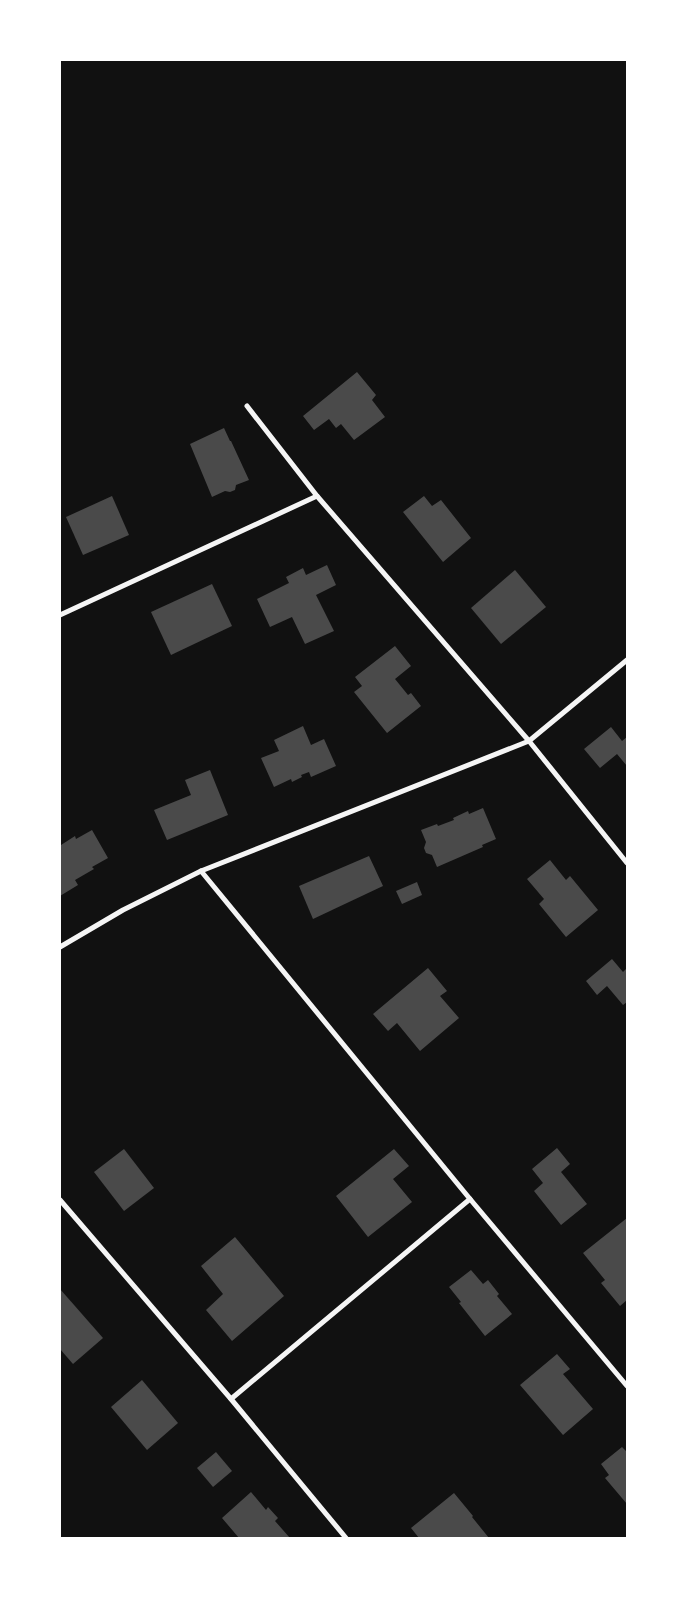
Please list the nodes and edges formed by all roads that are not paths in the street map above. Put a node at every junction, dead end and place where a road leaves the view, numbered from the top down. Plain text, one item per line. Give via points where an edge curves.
1 (246, 406) dead end
2 (317, 496) junction
3 (60, 615) edge
4 (627, 660) edge
5 (529, 741) junction
6 (627, 862) edge
7 (201, 871) junction
8 (60, 947) edge
9 (470, 1199) junction
10 (60, 1200) edge
11 (627, 1386) edge
12 (231, 1399) junction
13 (346, 1538) edge

1 - 2 street
2 - 3 street
2 - 5 street
4 - 5 street
5 - 6 street
5 - 7 street
7 - 8 street
7 - 9 street
9 - 11 street
9 - 12 street
10 - 12 street
12 - 13 street

